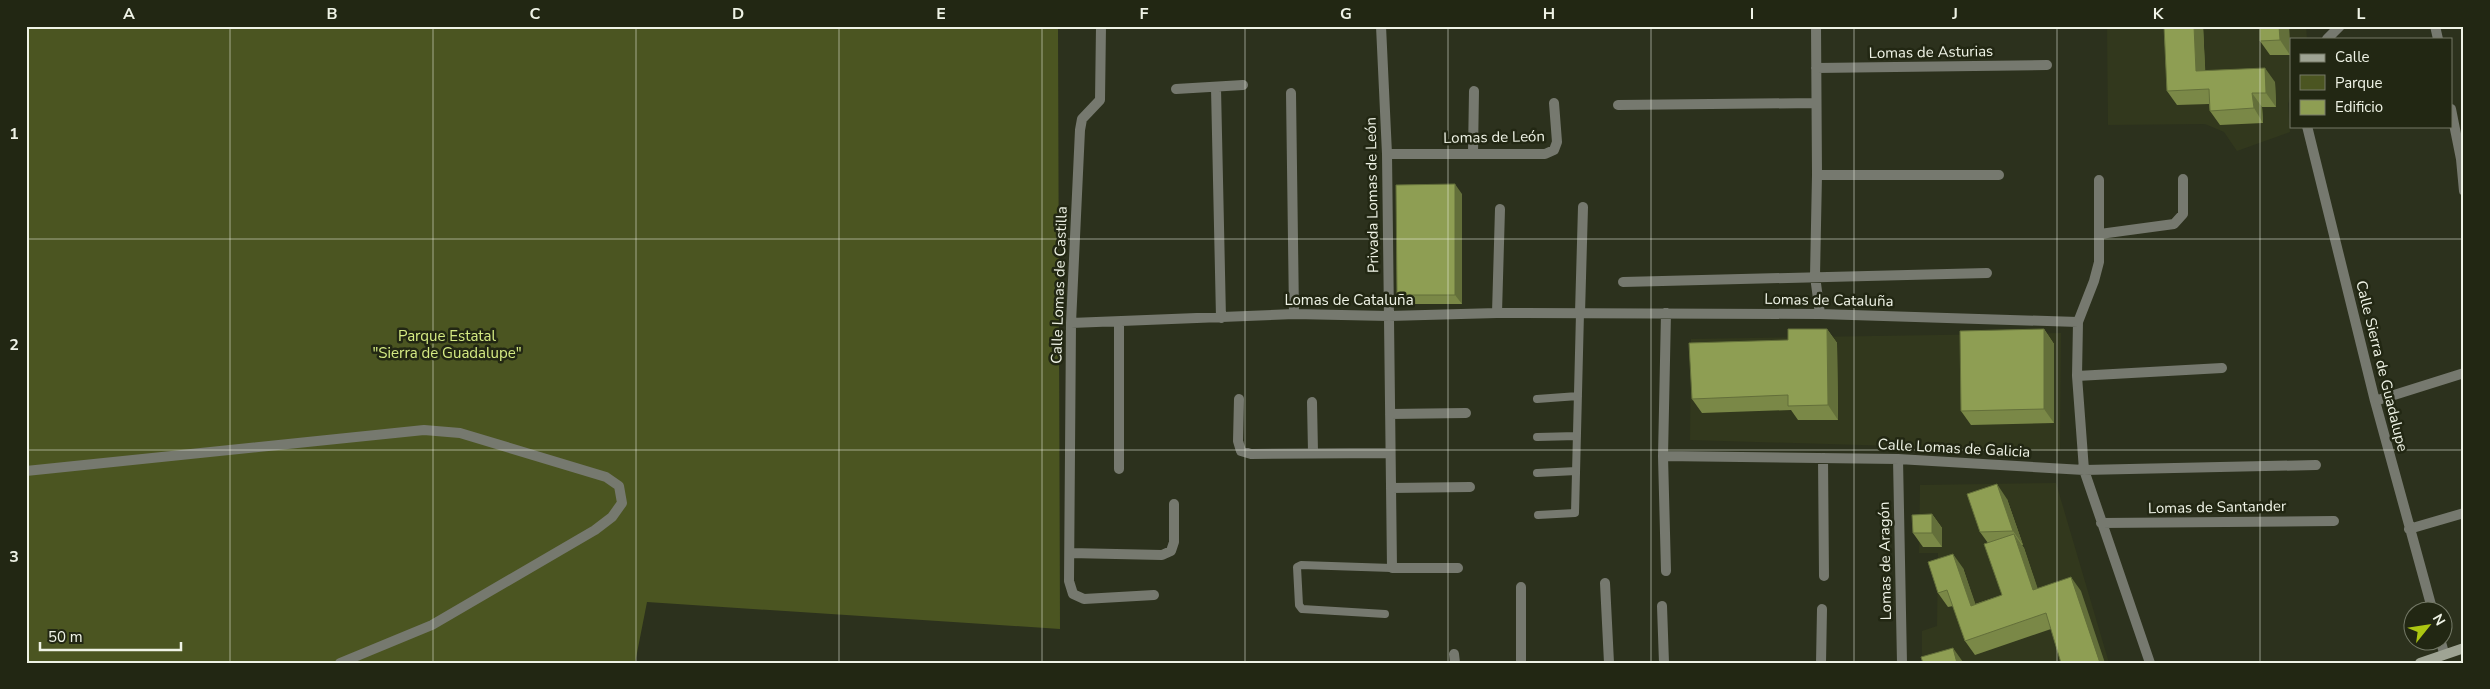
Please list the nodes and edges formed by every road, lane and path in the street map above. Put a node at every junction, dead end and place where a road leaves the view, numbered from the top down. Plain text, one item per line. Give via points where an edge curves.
1 (1101, 26) edge
2 (1381, 26) edge
3 (1816, 26) edge
4 (2340, 26) edge
5 (2328, 38) edge
6 (2047, 65) dead end
7 (1816, 68) junction
8 (1243, 86) dead end
9 (1216, 88) junction
10 (1176, 89) dead end
11 (1474, 91) dead end
12 (1291, 93) dead end
13 (1554, 103) dead end
14 (1816, 103) junction
15 (1618, 105) dead end
16 (2452, 113) edge
17 (2307, 128) edge
18 (1473, 153) junction
19 (1387, 154) junction
20 (2463, 159) edge
21 (1817, 175) junction
22 (1998, 175) dead end
23 (2183, 179) dead end
24 (2099, 180) dead end
25 (2464, 191) edge
26 (1583, 207) dead end
27 (1500, 209) dead end
28 (2100, 234) junction
29 (1986, 273) dead end
30 (1815, 276) junction
31 (1622, 282) dead end
32 (1497, 313) junction
33 (1580, 313) junction
34 (1666, 313) junction
35 (1294, 314) junction
36 (1820, 314) junction
37 (1389, 316) junction
38 (1221, 318) junction
39 (1072, 322) junction
40 (1119, 322) junction
41 (2078, 322) junction
42 (2222, 368) dead end
43 (2464, 373) edge
44 (2077, 376) junction
45 (1578, 396) junction
46 (1239, 399) dead end
47 (1536, 399) dead end
48 (2375, 401) junction
49 (1312, 402) dead end
50 (1466, 413) dead end
51 (1390, 414) junction
52 (1577, 436) junction
53 (1537, 437) dead end
54 (1313, 452) junction
55 (1390, 453) junction
56 (1663, 456) junction
57 (1823, 458) junction
58 (1898, 459) junction
59 (2316, 464) dead end
60 (1119, 469) dead end
61 (2084, 470) junction
62 (26, 471) edge
63 (1576, 471) junction
64 (1537, 473) dead end
65 (1470, 487) dead end
66 (1391, 488) junction
67 (1174, 504) dead end
68 (2464, 513) edge
69 (1538, 514) dead end
70 (2334, 521) dead end
71 (2101, 523) junction
72 (2409, 529) junction
73 (1070, 553) junction
74 (1392, 568) junction
75 (1458, 568) dead end
76 (1666, 571) dead end
77 (1824, 576) dead end
78 (1605, 583) dead end
79 (1521, 587) dead end
80 (1154, 595) dead end
81 (2430, 602) edge
82 (1662, 606) dead end
83 (1822, 609) dead end
84 (1385, 614) dead end
85 (2464, 648) edge
86 (2444, 653) joint
87 (340, 663) edge
88 (1521, 663) edge
89 (1609, 663) edge
90 (1664, 663) edge
91 (1821, 663) edge
92 (1902, 663) edge
93 (2150, 663) edge
94 (2420, 663) edge

1 - 39 street, Calle Lomas de Castilla via 1100,100 1082,119 1080,130
2 - 19 street, Privada Lomas de León
3 - 7 street
4 - 5 street
6 - 7 street, Lomas de Asturias
7 - 14 street
8 - 9 street
9 - 10 street
9 - 38 street
11 - 18 street
12 - 35 street
13 - 18 street, Lomas de León via 1557,142 1554,150 1545,154
14 - 15 street
14 - 21 street
16 - 20 street
17 - 48 street, Calle Sierra de Guadalupe
18 - 19 street, Lomas de León
19 - 37 street, Privada Lomas de León
20 - 25 street
21 - 22 street
21 - 30 street
23 - 28 street via 2184,214 2174,224
24 - 28 street
26 - 33 street
27 - 32 street
28 - 41 street via 2099,262
29 - 30 street
30 - 31 street
30 - 36 street
32 - 33 street, Lomas de Cataluña
32 - 37 street, Lomas de Cataluña
33 - 34 street, Lomas de Cataluña
33 - 45 lane
34 - 36 street, Lomas de Cataluña
34 - 56 street
35 - 37 street, Lomas de Cataluña
35 - 38 street, Lomas de Cataluña
36 - 41 street, Lomas de Cataluña
37 - 51 street, Privada Lomas de León
38 - 40 street, Lomas de Cataluña
39 - 40 street, Lomas de Cataluña
39 - 73 street, Calle Lomas de Castilla
40 - 60 street
41 - 44 street
42 - 44 street
43 - 48 street
44 - 61 street
45 - 47 lane
45 - 52 lane
46 - 54 street via 1238,441 1241,451 1251,454
48 - 72 street, Calle Sierra de Guadalupe
49 - 54 street
50 - 51 street
51 - 55 street, Privada Lomas de León
52 - 53 lane
52 - 63 lane
54 - 55 street
55 - 66 street, Privada Lomas de León
56 - 57 street, Calle Lomas de Galicia
56 - 76 street
57 - 58 street, Calle Lomas de Galicia
57 - 77 street
58 - 61 street, Calle Lomas de Galicia
58 - 92 street, Lomas de Aragón
59 - 61 street
61 - 71 street
62 - 87 street via 424,430 460,433 606,476 619,486 622,504 596,530 432,625
63 - 64 lane
63 - 69 lane via 1575,513
65 - 66 street
66 - 74 street, Privada Lomas de León
67 - 73 street via 1171,551 1162,555
68 - 72 street
70 - 71 street, Lomas de Santander
71 - 93 street
72 - 81 street, Calle Sierra de Guadalupe
73 - 80 street, Calle Lomas de Castilla via 1069,582 1073,594 1084,599
74 - 75 street
74 - 84 lane via 1297,567 1299,605 1302,608
78 - 89 street
79 - 88 street
82 - 90 street
83 - 91 street
85 - 86 street
86 - 94 street

